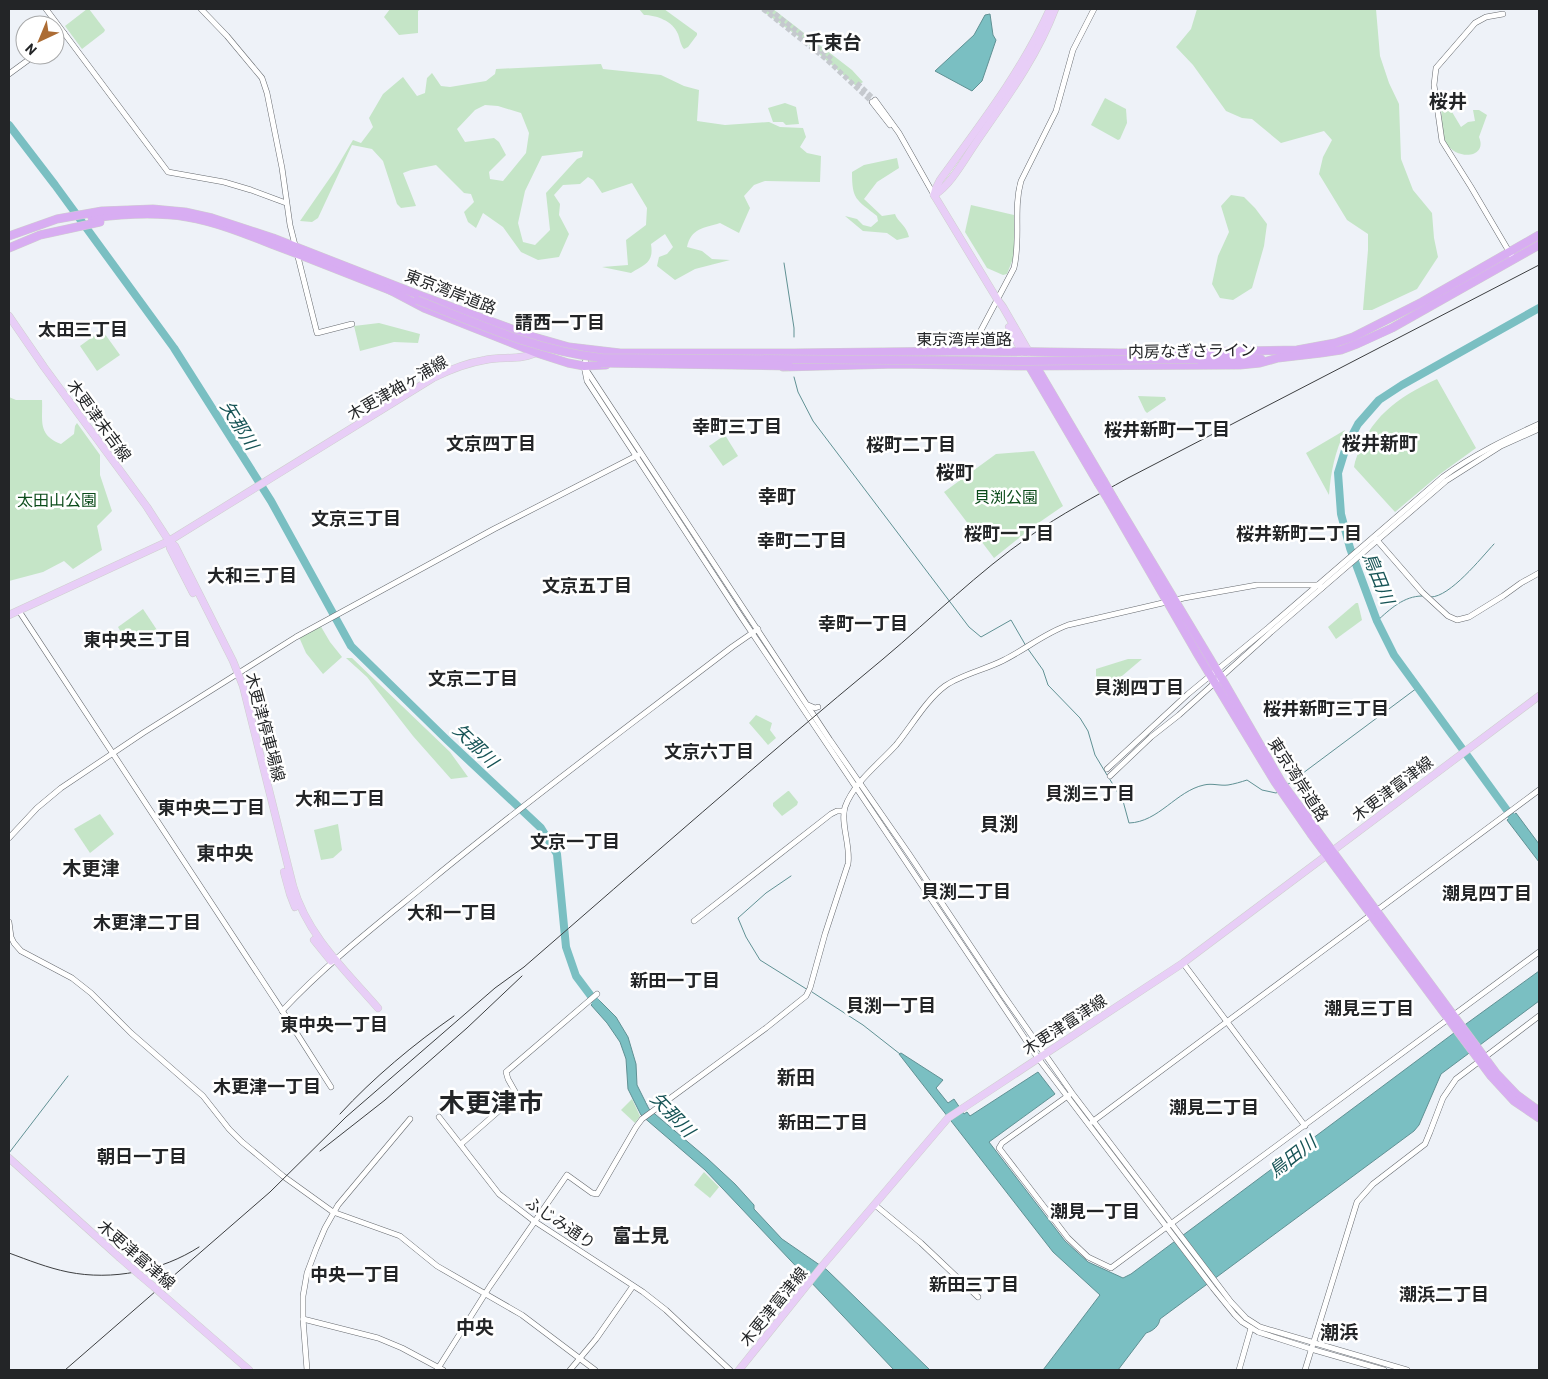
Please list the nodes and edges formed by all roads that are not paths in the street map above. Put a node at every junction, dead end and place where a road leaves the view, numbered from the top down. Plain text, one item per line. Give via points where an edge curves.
1 (201, 9) edge
2 (1050, 9) edge
3 (1055, 9) edge
4 (1094, 9) edge
5 (1503, 14) dead end
6 (65, 35) edge
7 (21, 65) edge
8 (9, 74) edge
9 (874, 101) tunnel mouth
10 (934, 195) junction
11 (286, 203) junction
12 (153, 212) junction
13 (86, 216) junction
14 (9, 230) edge
15 (1539, 235) edge
16 (9, 236) edge
17 (9, 242) edge
18 (1539, 245) edge
19 (9, 248) edge
20 (297, 250) junction
21 (1512, 256) junction
22 (388, 289) junction
23 (997, 299) junction
24 (9, 316) edge
25 (352, 324) dead end
26 (549, 342) junction
27 (590, 350) junction
28 (970, 351) junction
29 (538, 352) junction
30 (566, 353) junction
31 (1278, 358) junction
32 (1029, 359) junction
33 (584, 366) junction
34 (789, 366) junction
35 (1539, 424) edge
36 (1539, 429) edge
37 (638, 455) junction
38 (1376, 538) junction
39 (169, 541) junction
40 (1539, 573) edge
41 (1320, 586) junction
42 (1171, 601) junction
43 (19, 611) junction
44 (9, 615) edge
45 (758, 629) junction
46 (752, 632) junction
47 (236, 674) junction
48 (1216, 677) junction
49 (1539, 696) edge
50 (807, 705) junction
51 (818, 707) dead end
52 (804, 710) junction
53 (802, 719) dead end
54 (824, 720) dead end
55 (823, 728) junction
56 (811, 732) dead end
57 (822, 737) junction
58 (114, 753) junction
59 (1107, 769) dead end
60 (1110, 776) dead end
61 (858, 785) junction
62 (1539, 790) edge
63 (844, 811) junction
64 (9, 838) edge
65 (1329, 853) junction
66 (1374, 912) junction
67 (694, 921) dead end
68 (9, 922) edge
69 (1539, 952) edge
70 (334, 961) junction
71 (1183, 963) junction
72 (597, 994) dead end
73 (377, 1010) dead end
74 (282, 1011) junction
75 (1539, 1016) edge
76 (1451, 1017) junction
77 (1227, 1022) junction
78 (1044, 1054) junction
79 (1038, 1058) junction
80 (1482, 1059) junction
81 (331, 1087) dead end
82 (1069, 1094) junction
83 (1539, 1111) edge
84 (439, 1117) dead end
85 (1539, 1118) edge
86 (410, 1119) dead end
87 (1091, 1122) junction
88 (1305, 1126) junction
89 (461, 1144) junction
90 (9, 1158) edge
91 (875, 1205) junction
92 (333, 1212) junction
93 (534, 1221) junction
94 (1170, 1226) junction
95 (633, 1286) junction
96 (1216, 1286) junction
97 (485, 1294) junction
98 (978, 1297) dead end
99 (303, 1319) junction
100 (1251, 1328) junction
101 (1313, 1343) junction
102 (1311, 1349) junction
103 (580, 1359) junction
104 (439, 1369) edge
105 (249, 1370) edge
106 (307, 1370) edge
107 (570, 1370) edge
108 (595, 1370) edge
109 (730, 1370) edge
110 (739, 1370) edge
111 (1239, 1370) edge
112 (1305, 1370) edge
113 (1384, 1370) edge
114 (1407, 1370) edge

1 - 11 street via 262,78 268,92 278,144
2 - 10 main road via 1011,80 940,180
3 - 10 main road via 1038,49 1021,77 957,170
4 - 23 street via 1073,50 1056,110 1021,181 1018,253 1014,268
5 - 21 street via 1475,23 1436,68 1434,85 1442,141
6 - 11 street via 168,172 224,182
7 - 8 street
9 - 10 street via 891,121
10 - 23 main road
11 - 20 street
12 - 13 highway, 東京湾岸道路 via 121,209
12 - 13 highway via 148,218
12 - 20 highway, 東京湾岸道路 via 212,223
13 - 14 highway via 60,214
13 - 16 highway, 東京湾岸道路 via 38,225
13 - 17 highway, 東京湾岸道路
13 - 19 highway via 70,228 40,235
15 - 21 highway, 内房なぎさライン
18 - 21 highway, 内房なぎさライン
20 - 22 highway, 東京湾岸道路
20 - 25 street via 317,332
20 - 26 highway, 東京湾岸道路
21 - 31 highway, 内房なぎさライン via 1392,328 1357,344 1321,354
21 - 32 highway, 内房なぎさライン via 1371,329 1321,346 1278,351
22 - 29 highway via 424,308
22 - 30 highway, 東京湾岸道路, bridge via 532,345
23 - 28 street
23 - 32 main road
24 - 39 main road, 木更津末吉線
26 - 27 highway, 東京湾岸道路
26 - 29 main road
27 - 28 highway, 東京湾岸道路 via 620,353
27 - 33 street
28 - 32 highway, 東京湾岸道路
29 - 33 highway
29 - 39 main road, 木更津袖ヶ浦線 via 484,360 433,378
30 - 32 highway, 東京湾岸道路, bridge via 619,359
30 - 34 highway, bridge via 576,359 613,364
31 - 32 highway, bridge
31 - 32 highway, 内房なぎさライン via 1240,365
32 - 34 highway
32 - 42 highway, 東京湾岸道路, bridge
33 - 34 highway
33 - 37 street
35 - 38 street via 1498,442 1457,467
36 - 38 street via 1460,470
37 - 45 street
37 - 46 street
37 - 47 street via 321,622
38 - 40 street via 1422,592 1457,620 1469,618
38 - 41 street
39 - 43 main road
39 - 47 main road, 木更津停車場線 via 175,546
41 - 42 street via 1257,585
41 - 48 street
42 - 48 highway, 東京湾岸道路
42 - 61 street via 1061,627 1004,660 945,686
43 - 44 main road
43 - 58 street
45 - 46 street
45 - 50 street
46 - 52 street
46 - 70 street via 511,815
47 - 58 street
47 - 70 main road, 木更津停車場線 via 243,686 295,895 310,926
48 - 59 street via 1188,694
48 - 60 street via 1179,715
48 - 65 highway, 東京湾岸道路
49 - 65 main road, 木更津富津線
50 - 51 street
50 - 55 street
52 - 53 street
52 - 57 street
54 - 55 street
55 - 61 street
56 - 57 street via 816,731
57 - 61 street
58 - 64 street via 56,792
58 - 74 street
61 - 63 street
61 - 78 street via 909,854
61 - 79 street via 937,911
62 - 66 street
63 - 67 street via 831,814
63 - 93 street via 848,864 809,991 766,1028 642,1119 597,1194 567,1175
65 - 66 highway, 東京湾岸道路
65 - 71 main road, 木更津富津線
66 - 76 highway, 東京湾岸道路
66 - 77 street
68 - 92 street via 11,937 21,951 79,983 203,1096 242,1142
69 - 76 street
70 - 73 main road, 木更津停車場線
70 - 74 street
71 - 77 street
71 - 78 main road, 木更津富津線
72 - 89 street via 506,1072 517,1095
74 - 81 street
75 - 80 street
76 - 80 highway, 東京湾岸道路
76 - 88 street
77 - 87 street
77 - 88 street
78 - 79 main road, 木更津富津線
78 - 82 street
79 - 82 street
79 - 91 main road, 木更津富津線 via 948,1118
80 - 83 highway, 東京湾岸道路 via 1512,1091
80 - 85 highway, 東京湾岸道路 via 1510,1097
80 - 101 street via 1459,1076 1448,1090 1424,1144 1373,1184 1356,1202
82 - 87 street
82 - 94 street via 1002,1143 1000,1150 1068,1238 1092,1259 1111,1268
84 - 89 street, ふじみ通り
86 - 92 street
87 - 94 street
88 - 94 street
89 - 93 street, ふじみ通り via 499,1194
90 - 105 main road, 木更津富津線, bridge
91 - 98 street
91 - 110 main road, 木更津富津線
92 - 97 street via 400,1236 439,1268
92 - 99 street via 307,1273
93 - 95 street, ふじみ通り
93 - 97 street
94 - 96 street
95 - 103 street
95 - 109 street, ふじみ通り via 666,1310
96 - 100 street via 1235,1315
96 - 101 street via 1253,1323
97 - 103 street via 522,1315
97 - 104 street
99 - 104 street via 378,1338
99 - 106 street
100 - 102 street
100 - 111 street
101 - 102 street
101 - 114 street
102 - 112 street
102 - 113 street
103 - 107 street
103 - 108 street

